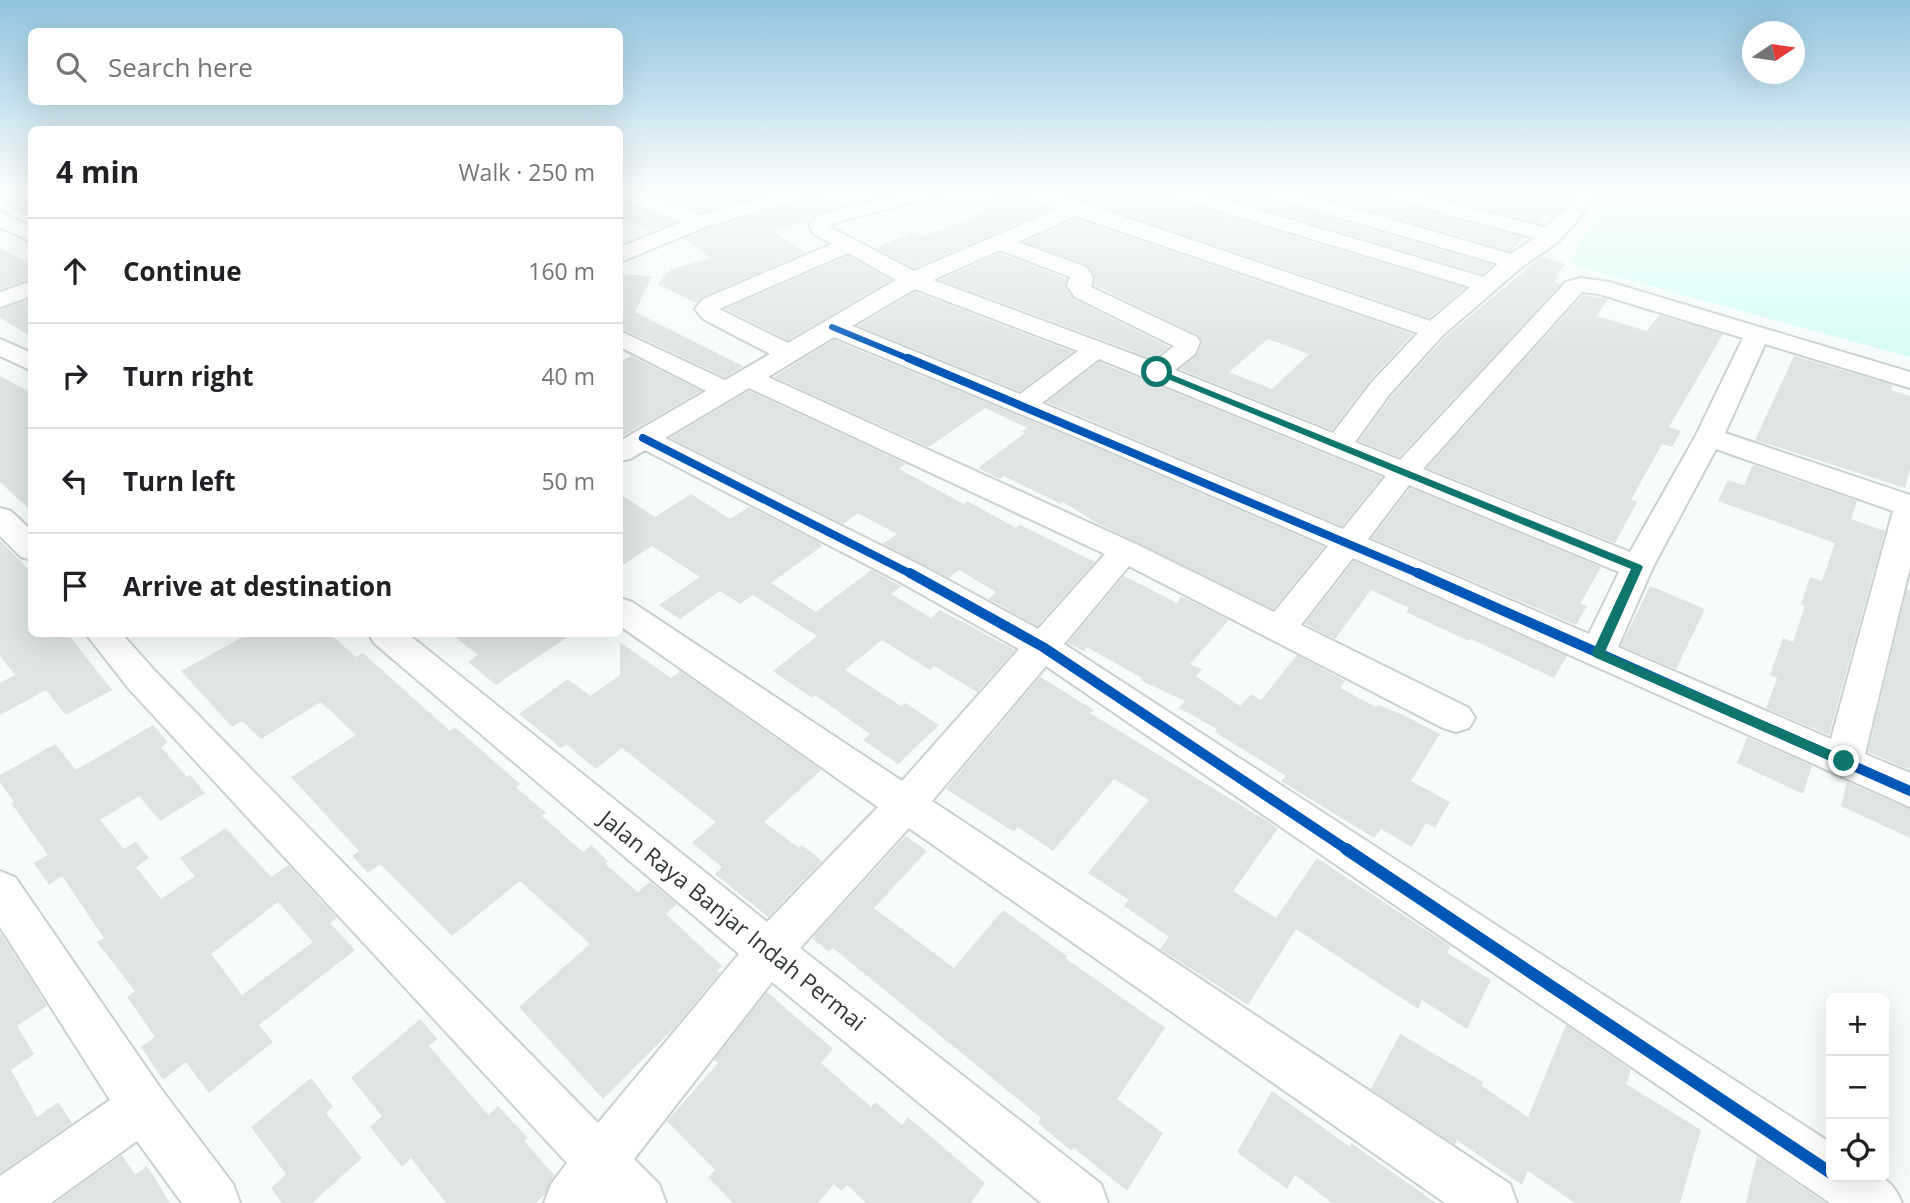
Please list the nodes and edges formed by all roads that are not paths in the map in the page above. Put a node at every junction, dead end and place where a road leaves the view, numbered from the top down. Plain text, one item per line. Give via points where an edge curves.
1 (846, 246) edge
2 (851, 246) edge
3 (991, 246) edge
4 (1011, 246) edge
5 (1184, 246) edge
6 (1357, 246) edge
7 (1460, 246) edge
8 (1537, 246) edge
9 (1514, 262) junction
10 (913, 280) junction
11 (1487, 285) junction
12 (28, 290) edge
13 (0, 300) edge
14 (832, 327) junction
15 (1434, 330) junction
16 (1757, 335) junction
17 (623, 339) edge
18 (0, 346) edge
19 (1096, 349) junction
20 (788, 353) junction
21 (28, 361) edge
22 (1157, 372) junction
23 (1910, 380) edge
24 (736, 383) junction
25 (1024, 404) junction
26 (1709, 437) junction
27 (1338, 445) junction
28 (626, 448) edge
29 (1404, 472) junction
30 (1910, 506) edge
31 (0, 518) edge
32 (1348, 541) junction
33 (28, 546) edge
34 (1125, 551) junction
35 (1637, 567) junction
36 (623, 612) edge
37 (1279, 629) junction
38 (106, 637) edge
39 (390, 637) edge
40 (1043, 647) junction
41 (1598, 653) junction
42 (1456, 719) dead end
43 (1844, 761) junction
44 (1910, 791) edge
45 (905, 805) junction
46 (0, 890) edge
47 (769, 951) junction
48 (143, 1107) junction
49 (600, 1161) junction
50 (1826, 1170) edge
51 (1844, 1182) edge
52 (6, 1203) edge
53 (214, 1203) edge
54 (570, 1203) edge
55 (640, 1203) edge
56 (1083, 1203) edge
57 (1491, 1203) edge
58 (1876, 1203) edge

1 - 20 street via 707,309
2 - 10 street
3 - 10 street
4 - 22 street via 1079,272 1078,286 1083,292 1188,342 1186,349
5 - 15 street
6 - 11 street
7 - 9 street
8 - 9 street
9 - 11 street
10 - 14 street
10 - 19 street
11 - 15 street
12 - 13 street
14 - 20 street
14 - 25 street
15 - 27 street via 1380,389
16 - 23 street
16 - 26 street
16 - 29 street via 1601,287 1574,287
17 - 24 street
18 - 21 street
19 - 22 street
19 - 25 street
20 - 24 street
22 - 27 street
24 - 28 street
24 - 34 street
25 - 32 street
26 - 30 street
26 - 35 street
27 - 29 street
28 - 40 street via 914,575
29 - 32 street
29 - 35 street
30 - 43 street
31 - 33 street
32 - 37 street
32 - 41 street
34 - 37 street
34 - 40 street
35 - 41 street
36 - 45 street
37 - 42 street
38 - 49 street
39 - 47 street, Jalan Raya Banjar Indah Permai
40 - 45 street
40 - 50 street
41 - 43 street
43 - 44 street
45 - 47 street
45 - 57 street
46 - 48 street
47 - 49 street
47 - 56 street, Jalan Raya Banjar Indah Permai
48 - 52 street
48 - 53 street
49 - 54 street
49 - 55 street
51 - 58 street

